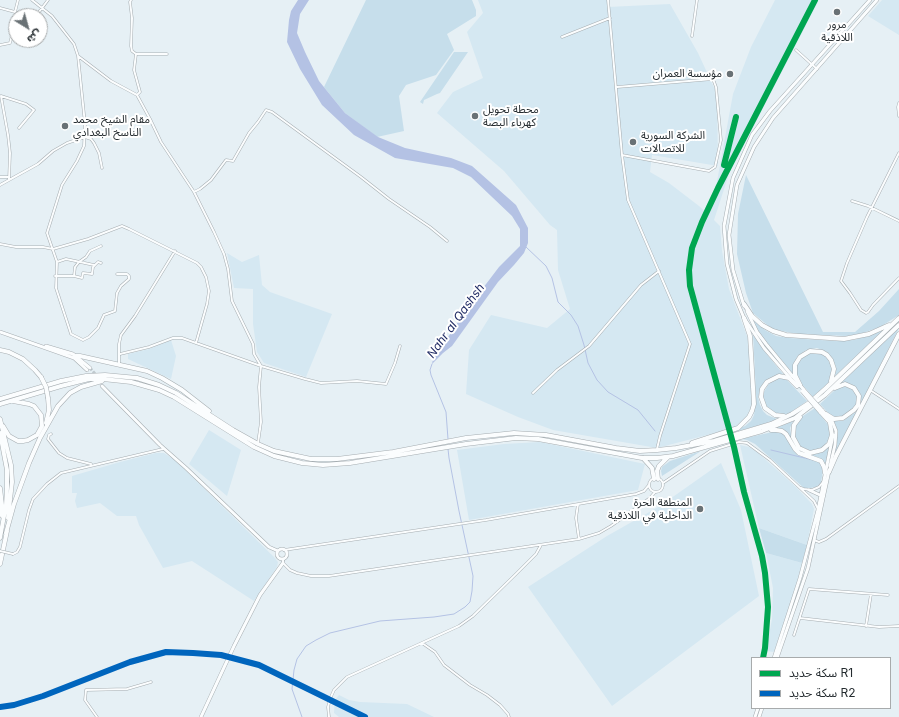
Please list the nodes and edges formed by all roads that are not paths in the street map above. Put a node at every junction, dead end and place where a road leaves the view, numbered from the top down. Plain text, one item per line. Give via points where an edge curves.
1 (32, 0) edge
2 (48, 0) edge
3 (131, 0) edge
4 (608, 0) edge
5 (697, 0) edge
6 (870, 0) edge
7 (877, 0) edge
8 (41, 7) junction
9 (610, 18) junction
10 (692, 36) dead end
11 (562, 37) dead end
12 (796, 50) dead end
13 (136, 54) junction
14 (167, 54) dead end
15 (78, 56) junction
16 (812, 64) junction
17 (816, 68) junction
18 (616, 87) junction
19 (137, 95) junction
20 (0, 96) edge
21 (899, 103) edge
22 (899, 116) edge
23 (19, 128) dead end
24 (85, 137) junction
25 (899, 153) edge
26 (622, 155) junction
27 (102, 168) dead end
28 (0, 177) edge
29 (9, 179) junction
30 (0, 185) edge
31 (194, 192) junction
32 (852, 201) dead end
33 (872, 209) junction
34 (899, 221) edge
35 (447, 241) dead end
36 (0, 244) edge
37 (101, 246) dead end
38 (53, 249) junction
39 (174, 251) junction
40 (57, 262) junction
41 (79, 262) junction
42 (101, 263) dead end
43 (95, 266) junction
44 (659, 271) junction
45 (118, 274) dead end
46 (56, 276) junction
47 (74, 276) junction
48 (899, 278) edge
49 (744, 304) junction
50 (899, 317) edge
51 (744, 318) junction
52 (899, 325) edge
53 (0, 332) edge
54 (899, 334) edge
55 (196, 343) junction
56 (400, 346) dead end
57 (0, 350) edge
58 (120, 354) junction
59 (75, 357) junction
60 (119, 364) junction
61 (261, 366) junction
62 (89, 369) tunnel mouth
63 (109, 380) junction
64 (103, 385) dead end
65 (799, 385) junction
66 (826, 388) junction
67 (870, 390) junction
68 (533, 393) dead end
69 (825, 395) junction
70 (0, 399) edge
71 (8, 402) junction
72 (0, 404) edge
73 (812, 406) junction
74 (899, 409) edge
75 (821, 411) junction
76 (792, 414) junction
77 (826, 414) junction
78 (0, 419) edge
79 (830, 422) junction
80 (233, 430) junction
81 (762, 431) junction
82 (0, 434) edge
83 (51, 434) dead end
84 (40, 438) junction
85 (258, 444) junction
86 (683, 447) junction
87 (164, 448) junction
88 (657, 450) junction
89 (669, 456) junction
90 (642, 458) junction
91 (93, 465) junction
92 (827, 473) junction
93 (656, 479) junction
94 (824, 481) junction
95 (663, 483) junction
96 (650, 485) junction
97 (798, 486) junction
98 (899, 486) edge
99 (0, 488) edge
100 (809, 490) junction
101 (655, 492) junction
102 (822, 496) junction
103 (578, 504) junction
104 (818, 510) junction
105 (6, 533) junction
106 (0, 535) edge
107 (579, 539) junction
108 (814, 540) junction
109 (541, 545) junction
110 (284, 550) junction
111 (0, 551) edge
112 (278, 551) junction
113 (283, 561) junction
114 (0, 564) edge
115 (871, 594) junction
116 (888, 595) dead end
117 (800, 618) junction
118 (866, 626) junction
119 (899, 626) edge
120 (794, 634) dead end
121 (422, 643) junction
122 (776, 657) edge
123 (776, 657) edge
124 (151, 682) dead end
125 (97, 717) edge
126 (201, 717) edge
127 (329, 717) edge
128 (508, 717) edge

1 - 8 street
2 - 8 street
3 - 13 street via 131,46
4 - 9 street
5 - 10 street
6 - 16 main road
7 - 17 main road
8 - 15 street via 52,16 74,44
9 - 11 street
9 - 18 street
12 - 16 street
13 - 14 street
13 - 19 street via 134,70 140,92
15 - 19 street via 111,81
15 - 24 street
16 - 17 street
16 - 51 main road via 752,135 733,178 724,226 727,264
17 - 49 main road via 773,118 754,147 737,185 729,236 732,270
18 - 26 street
18 - 26 street via 713,79 721,140 714,167 709,171
19 - 31 street via 161,142
20 - 23 street via 26,104 34,110
20 - 29 street via 10,153
21 - 22 street
24 - 27 street via 94,143
24 - 29 street via 67,143 38,164
24 - 38 street via 77,161 57,197 47,233
25 - 33 street
26 - 44 street via 628,200
28 - 29 street
29 - 30 street
31 - 35 street via 211,180 226,160 234,160 266,110
31 - 61 street via 224,254 232,301
32 - 33 street
33 - 34 street
33 - 48 street via 847,262 841,281 861,310 866,313
36 - 38 street
37 - 41 street via 90,251
38 - 39 street via 122,226
38 - 40 street
39 - 55 street via 197,263 206,277 208,304
39 - 58 street via 121,335
40 - 41 street via 66,259
40 - 46 street
41 - 43 street
41 - 47 street via 75,267
42 - 43 street via 98,262
43 - 47 street via 92,274 83,273 82,278
44 - 68 street via 641,285 589,346
44 - 88 street via 690,344
45 - 46 street via 127,274 129,279 117,293 114,311 104,315 98,328 89,338 83,340 71,334 56,288
46 - 47 street
49 - 50 highway via 752,316 768,329 779,334 795,336 833,339 862,336 882,328
49 - 65 main road via 766,344
50 - 66 highway
51 - 65 main road via 764,348
51 - 86 highway via 750,336 754,404 752,411 738,428
52 - 69 highway
53 - 59 main road
54 - 67 highway
55 - 58 street via 173,338
55 - 61 street
56 - 61 street via 386,384 357,381 321,383
57 - 84 highway, bridge via 23,359 41,377 48,398 48,418
58 - 60 street
59 - 60 highway
59 - 62 main road
60 - 80 highway via 147,370 162,378 182,390
61 - 85 street via 261,422
63 - 71 highway via 89,379 75,382
63 - 84 highway via 81,387 70,393 58,406
63 - 90 highway via 132,382 159,390 254,448 302,463 350,463 516,438
64 - 87 main road
65 - 66 highway via 794,368 796,362 805,353 816,351 827,355 834,366 832,379
65 - 75 main road, bridge
65 - 76 highway via 789,378 779,376 767,382 762,393 763,405 770,413 782,417
66 - 76 highway
67 - 74 street
67 - 92 highway
69 - 73 highway
69 - 77 highway via 846,384 856,390 859,398 856,408 845,418 836,419
70 - 80 highway via 86,376 137,378 176,393
71 - 72 highway
71 - 78 highway via 29,404 39,410 42,420 40,431 28,440 18,441 9,436
73 - 79 highway via 797,420 793,428 793,437 799,448 810,453 819,452 824,448 831,438
73 - 81 highway via 795,418
75 - 77 main road
75 - 79 main road
76 - 86 highway via 760,428
77 - 92 main road via 836,431 835,446
78 - 105 highway via 11,465 12,482
79 - 92 main road via 833,438
80 - 85 highway
81 - 89 highway
81 - 92 highway via 782,431 799,453 821,461
82 - 106 highway via 7,470 6,505
83 - 91 street via 48,439 59,453 80,463
84 - 105 highway via 24,475
85 - 88 highway via 292,456 337,459 393,452 466,438 514,433 546,435 640,451
86 - 88 highway
87 - 91 street
87 - 112 main road via 269,546
89 - 90 highway
89 - 93 highway via 659,466
90 - 93 highway via 652,468
91 - 111 street, bridge via 62,472 47,484 33,499 17,552 13,554
92 - 94 main road
92 - 102 main road
93 - 95 street
93 - 96 street via 651,481
94 - 100 street via 816,489
94 - 102 main road
95 - 97 street via 710,451 739,442 752,445
95 - 101 street via 662,489
96 - 101 street via 650,489
96 - 103 street via 636,494
97 - 100 street
97 - 104 street via 814,501
98 - 108 street via 826,539 819,542
99 - 106 highway
100 - 102 main road
101 - 107 street via 611,526
102 - 104 main road
102 - 108 main road
103 - 107 street via 576,518
103 - 110 street
104 - 122 main road
105 - 114 highway
107 - 109 street
108 - 123 main road via 808,568
109 - 113 street via 329,576 297,573 290,570
109 - 121 street via 536,554 473,616 459,626
110 - 112 main road
110 - 113 main road via 286,556
112 - 113 main road via 277,556
113 - 126 main road via 260,595
115 - 116 street
115 - 117 street via 809,589
115 - 118 street
117 - 118 street
117 - 120 street
118 - 119 street
121 - 127 street via 348,677 334,690 328,708
121 - 128 street via 434,652 444,665 500,704
124 - 125 street via 127,689 86,690 85,700

